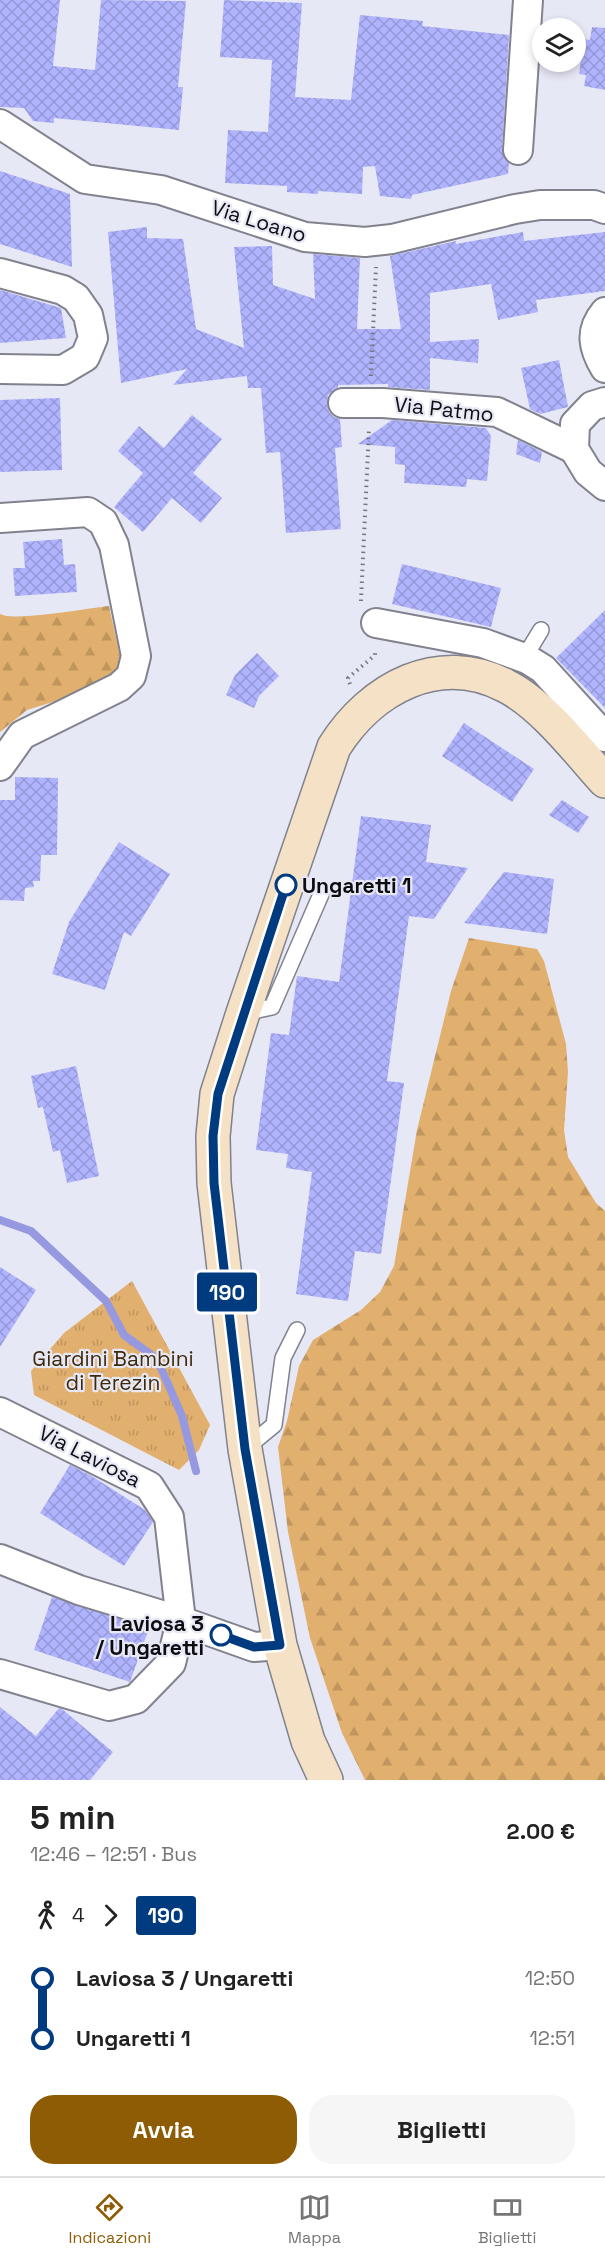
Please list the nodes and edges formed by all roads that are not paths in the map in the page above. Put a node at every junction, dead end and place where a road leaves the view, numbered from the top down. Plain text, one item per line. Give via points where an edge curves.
1 (528, 0) edge
2 (0, 124) edge
3 (518, 150) dead end
4 (605, 209) edge
5 (0, 273) edge
6 (605, 312) edge
7 (605, 368) edge
8 (0, 369) edge
9 (605, 402) edge
10 (357, 403) road end
11 (574, 448) junction
12 (605, 486) edge
13 (0, 518) edge
14 (368, 615) road end
15 (541, 630) dead end
16 (524, 658) junction
17 (605, 737) edge
18 (0, 766) edge
19 (605, 782) edge
20 (322, 892) dead end
21 (243, 1013) junction
22 (297, 1330) dead end
23 (0, 1412) edge
24 (245, 1449) junction
25 (0, 1559) edge
26 (181, 1621) junction
27 (280, 1645) junction
28 (0, 1674) edge
29 (326, 1780) edge

1 - 3 street
2 - 4 street, Via Loano via 86,179 160,190 305,237 377,241 515,208 594,205
5 - 8 street via 76,297 88,315 93,338 85,357 63,370
6 - 7 street via 596,323 594,348
9 - 11 street via 592,406 575,424
10 - 11 street, Via Patmo via 497,412
11 - 12 street via 588,472
13 - 18 street via 88,512 103,522 114,546 136,656 131,676 119,687 22,735
14 - 16 street via 483,643
15 - 16 lane
16 - 17 street via 543,669
19 - 21 street via 547,716 507,686 483,677 419,676 378,697 334,747
20 - 21 lane via 272,1007
21 - 24 street via 218,1094 213,1136 214,1183
22 - 24 lane via 283,1358 274,1425
23 - 26 street, Via Laviosa via 149,1486 169,1517
24 - 27 street
25 - 26 street via 79,1590
26 - 27 street via 254,1647
26 - 28 street, Via Laviosa via 171,1663 136,1699 109,1706
27 - 29 street via 308,1741

